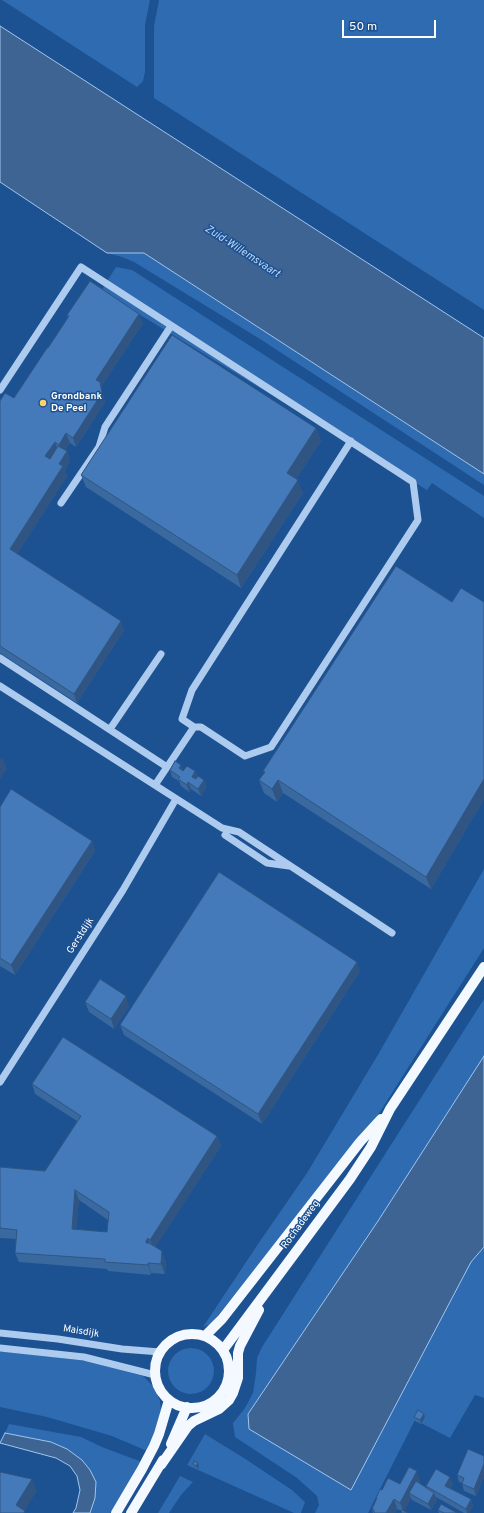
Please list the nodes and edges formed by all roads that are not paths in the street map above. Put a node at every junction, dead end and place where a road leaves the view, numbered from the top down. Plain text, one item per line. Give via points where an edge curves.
1 (172, 326) junction
2 (0, 390) edge
3 (351, 442) junction
4 (61, 502) dead end
5 (161, 654) dead end
6 (0, 658) edge
7 (0, 686) edge
8 (194, 727) junction
9 (110, 730) junction
10 (167, 767) junction
11 (155, 785) junction
12 (176, 799) junction
13 (392, 933) dead end
14 (484, 967) edge
15 (0, 1082) edge
16 (390, 1109) junction
17 (275, 1282) junction
18 (0, 1333) edge
19 (205, 1336) junction
20 (0, 1348) edge
21 (222, 1350) junction
22 (160, 1352) junction
23 (155, 1374) junction
24 (169, 1400) junction
25 (187, 1407) junction
26 (161, 1465) junction
27 (116, 1513) edge
28 (131, 1513) edge

1 - 2 street via 81,267
1 - 3 street
1 - 4 street via 105,427 98,447
3 - 8 street via 192,690 182,719
3 - 8 street via 413,482 418,520 271,747 245,756 202,727
5 - 9 street
6 - 9 street
7 - 11 street
8 - 10 street
9 - 10 street
10 - 11 street
11 - 12 street
12 - 13 street via 224,832 239,832
12 - 15 street, Gerstdijk via 123,890
14 - 16 main road, Rochadeweg
16 - 17 main road, Rochadeweg via 350,1179
16 - 19 main road, Rochadeweg via 360,1142 222,1319
17 - 21 main road, Rochadeweg
17 - 26 main road via 240,1346 238,1378 229,1400 220,1409 188,1426
18 - 22 street, Maisdijk
19 - 21 main road
19 - 22 main road via 179,1336 168,1342
20 - 23 street via 84,1357
21 - 25 main road via 228,1370 223,1390 208,1404
22 - 23 main road
23 - 24 main road via 157,1384
24 - 25 main road
24 - 27 main road via 151,1453
25 - 26 main road
26 - 28 main road

